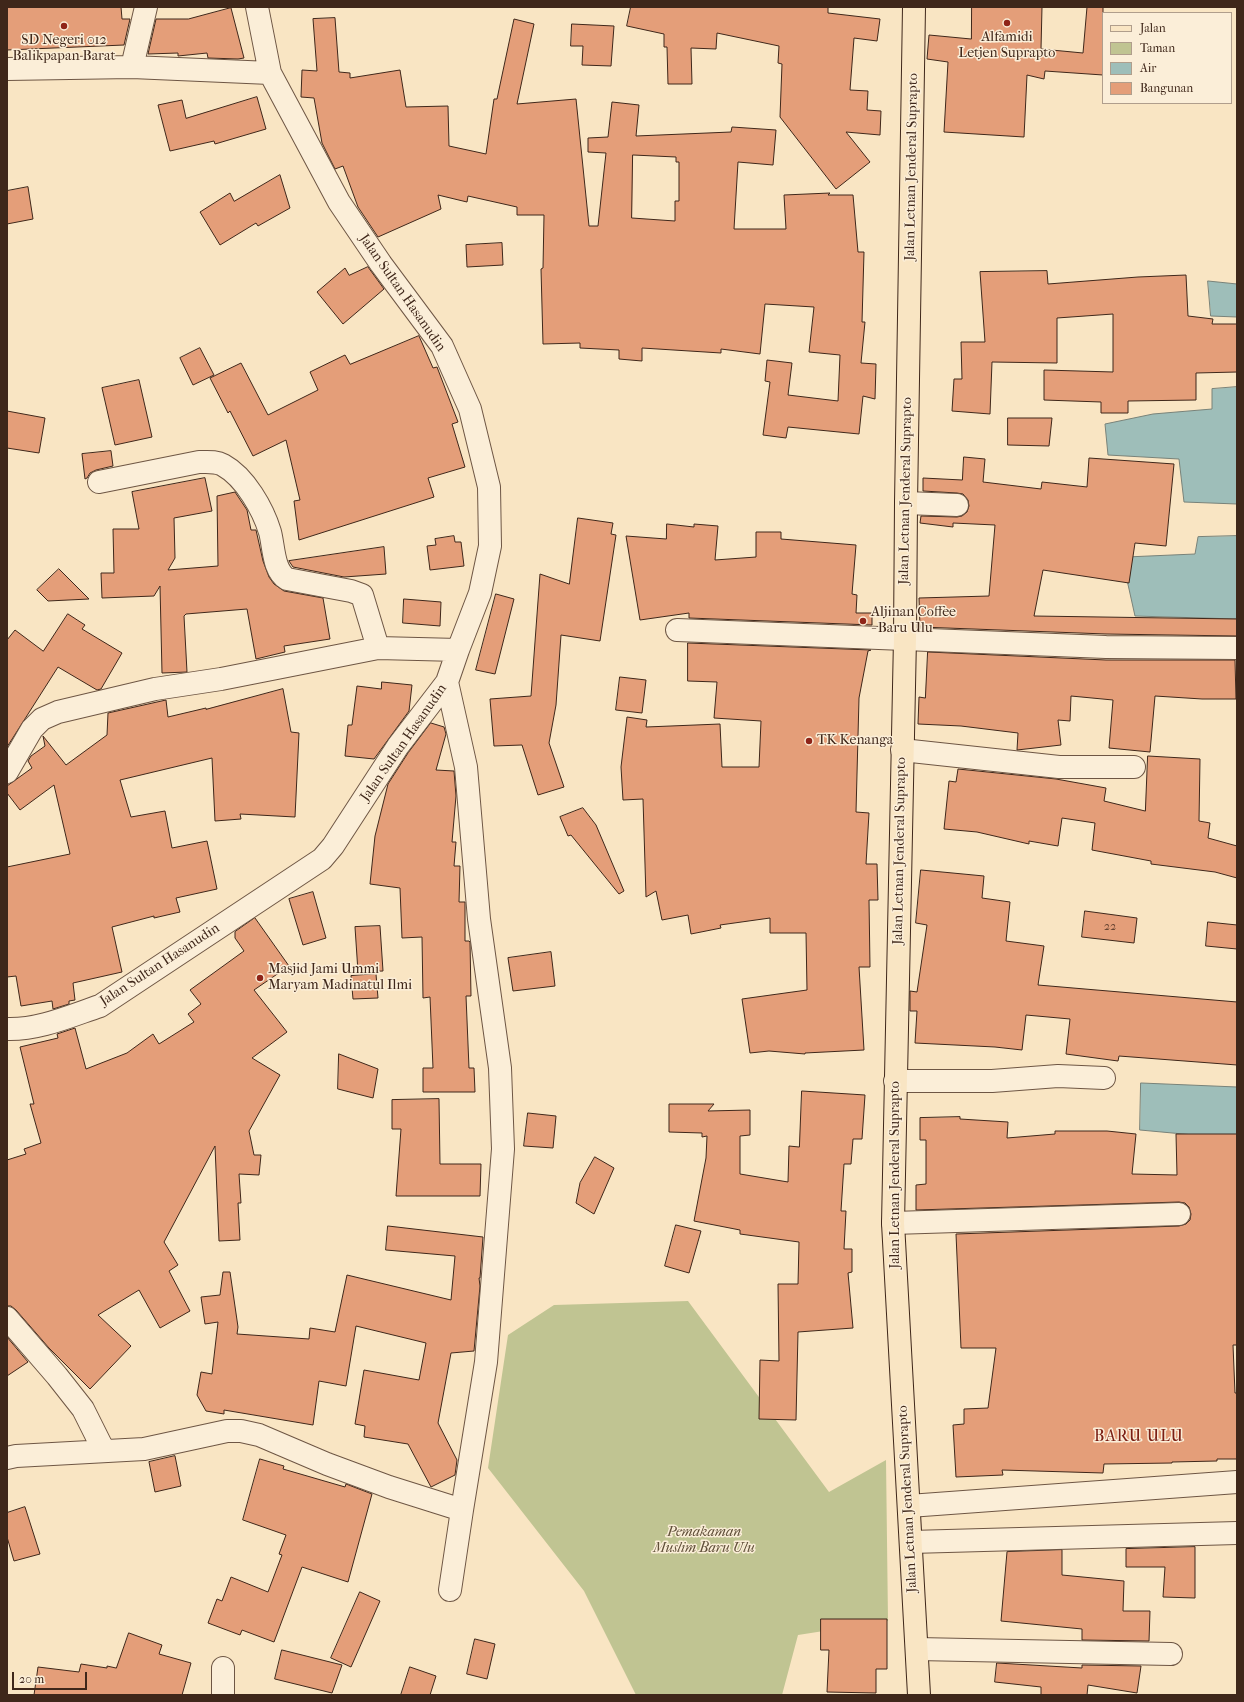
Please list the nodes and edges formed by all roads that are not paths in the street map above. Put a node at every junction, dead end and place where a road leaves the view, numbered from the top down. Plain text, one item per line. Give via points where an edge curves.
1 (146, 7) edge
2 (257, 7) edge
3 (914, 7) edge
4 (132, 67) junction
5 (7, 69) edge
6 (270, 73) junction
7 (99, 482) dead end
8 (906, 503) junction
9 (957, 505) dead end
10 (677, 630) dead end
11 (905, 638) junction
12 (378, 648) junction
13 (1237, 648) edge
14 (458, 650) junction
15 (447, 682) junction
16 (902, 750) junction
17 (1134, 766) dead end
18 (7, 772) edge
19 (7, 1029) edge
20 (1104, 1078) dead end
21 (895, 1081) junction
22 (1180, 1214) dead end
23 (893, 1223) junction
24 (7, 1318) edge
25 (104, 1451) junction
26 (7, 1458) edge
27 (1237, 1482) edge
28 (909, 1506) junction
29 (462, 1510) junction
30 (1237, 1533) edge
31 (911, 1542) junction
32 (450, 1590) dead end
33 (917, 1649) junction
34 (1171, 1654) dead end
35 (223, 1668) dead end
36 (223, 1695) edge
37 (919, 1695) edge

1 - 4 street
2 - 6 street, Jalan Sultan Hasanudin
3 - 8 main road, Jalan Letnan Jenderal Suprapto
4 - 5 street
4 - 6 street
6 - 14 street, Jalan Sultan Hasanudin via 339,202 442,346 470,409 489,487 490,546 480,593
7 - 12 street via 199,462 212,461 223,465 234,473 255,498 270,532 281,575 287,580 362,595
8 - 9 street
8 - 11 main road, Jalan Letnan Jenderal Suprapto
10 - 11 street
11 - 13 street via 1106,647
11 - 16 main road, Jalan Letnan Jenderal Suprapto
12 - 14 street
12 - 18 street via 221,679 155,689 58,712 42,719 32,729
14 - 15 street, Jalan Sultan Hasanudin
15 - 19 street, Jalan Sultan Hasanudin via 398,746 322,859 100,1006 66,1018 21,1029
15 - 29 street via 466,767 479,919 500,1068 502,1149 486,1362
16 - 17 street via 1059,767
16 - 21 main road, Jalan Letnan Jenderal Suprapto
20 - 21 street via 1058,1076 992,1081
21 - 23 main road, Jalan Letnan Jenderal Suprapto
22 - 23 street
23 - 28 main road, Jalan Letnan Jenderal Suprapto
24 - 25 street via 83,1409
25 - 26 street
25 - 29 street via 144,1449 227,1431 241,1431 259,1435 389,1487
27 - 28 street
28 - 31 main road, Jalan Letnan Jenderal Suprapto
29 - 32 street
30 - 31 street
31 - 33 main road, Jalan Letnan Jenderal Suprapto
33 - 34 street
33 - 37 main road, Jalan Letnan Jenderal Suprapto
35 - 36 street

